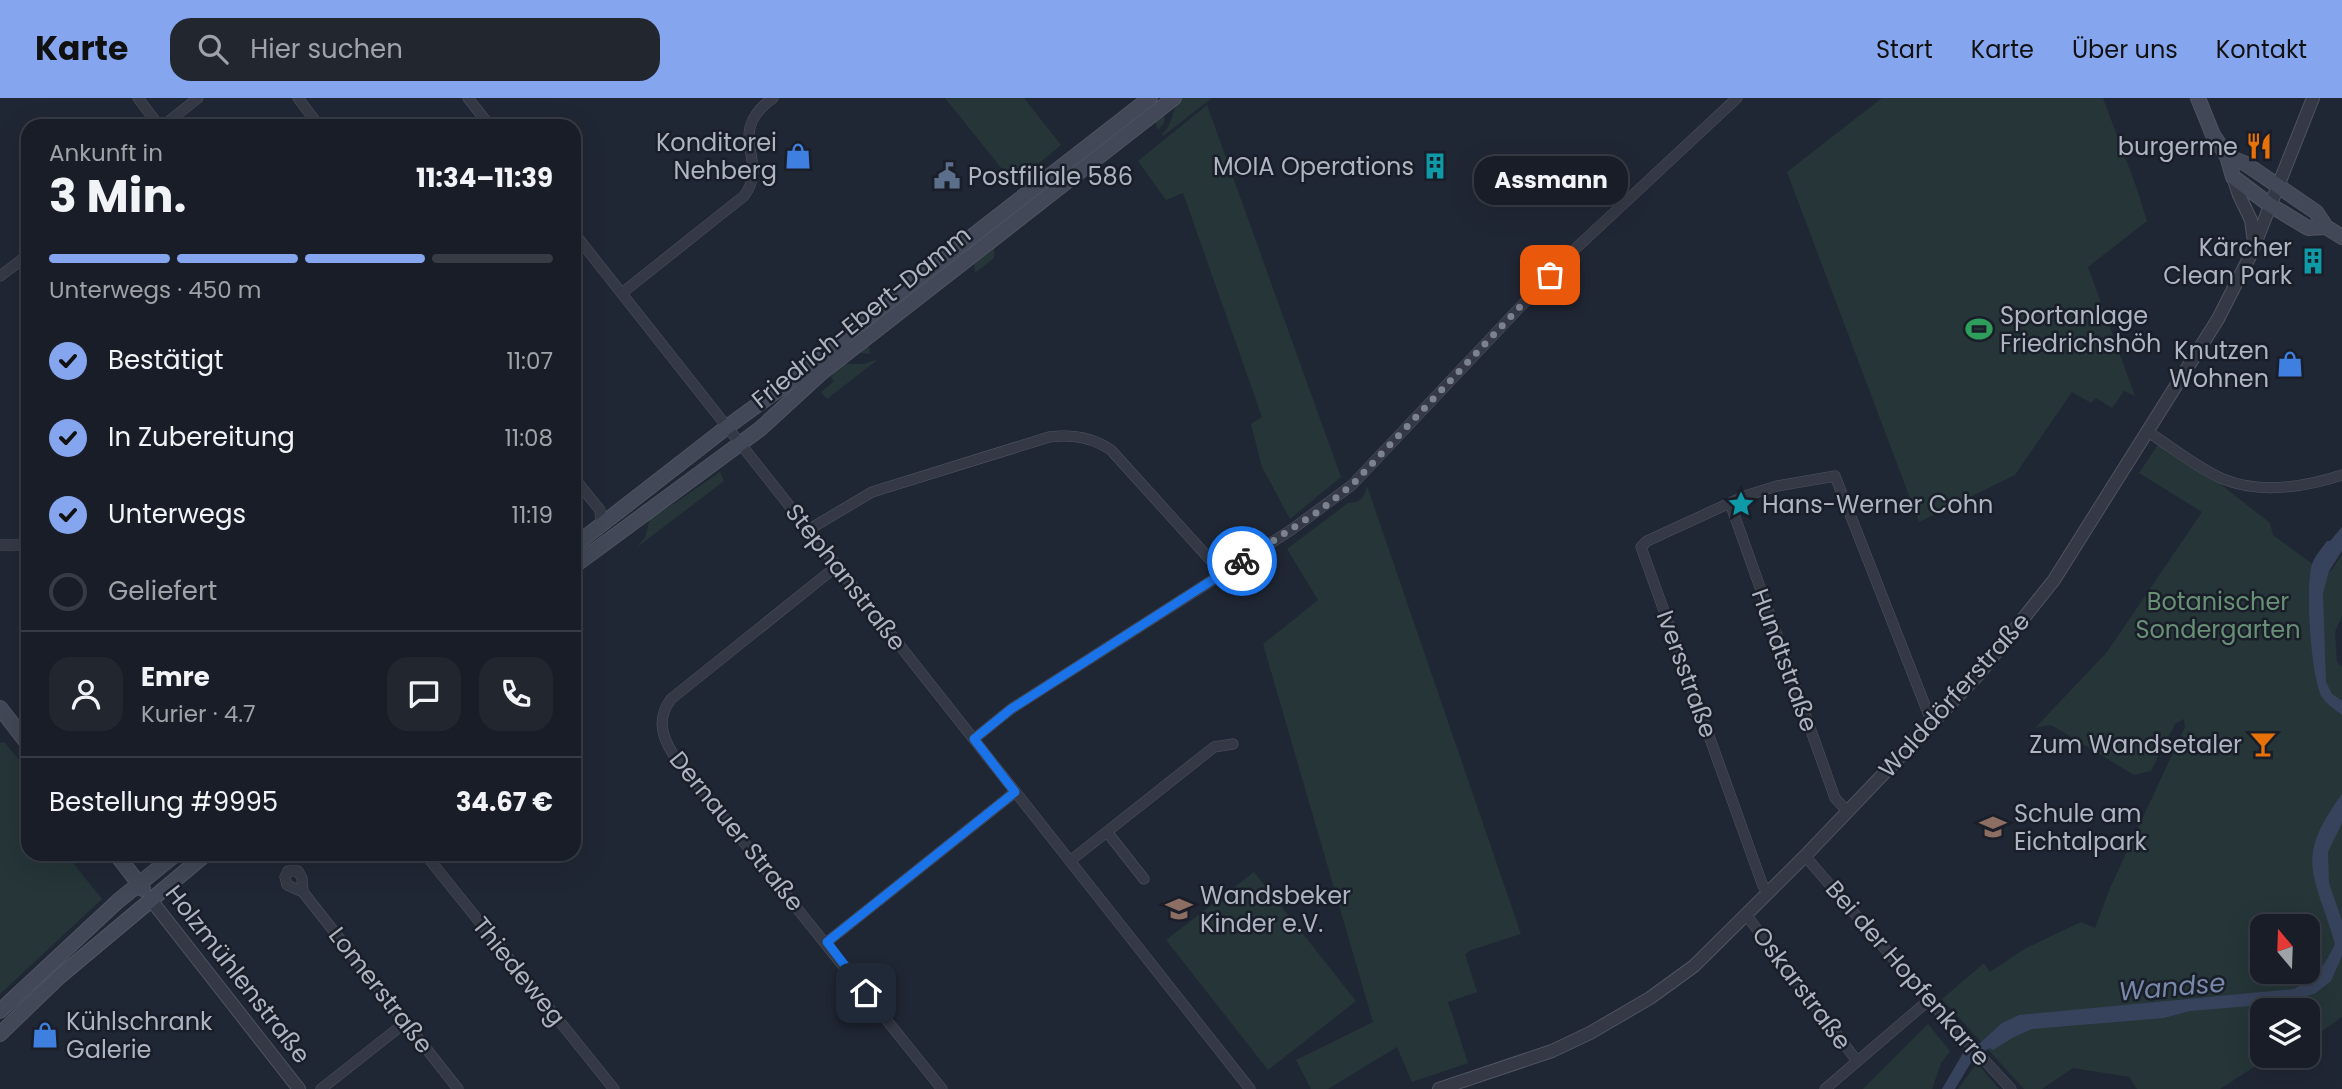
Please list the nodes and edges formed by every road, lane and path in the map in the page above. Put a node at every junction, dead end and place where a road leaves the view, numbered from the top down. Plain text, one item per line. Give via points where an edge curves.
1 (138, 98) edge
2 (198, 98) edge
3 (298, 98) edge
4 (468, 98) edge
5 (773, 98) edge
6 (1150, 98) edge
7 (1174, 98) edge
8 (1737, 98) edge
9 (2198, 98) edge
10 (2314, 98) edge
11 (155, 119) edge
12 (170, 119) edge
13 (314, 119) edge
14 (484, 119) edge
15 (2227, 156) junction
16 (2233, 177) junction
17 (2277, 186) junction
18 (2270, 205) junction
19 (2326, 227) junction
20 (2342, 237) edge
21 (581, 242) edge
22 (2255, 244) junction
23 (21, 260) edge
24 (0, 276) edge
25 (622, 293) junction
26 (727, 427) junction
27 (2148, 432) junction
28 (740, 444) junction
29 (2342, 475) edge
30 (581, 487) edge
31 (1730, 503) junction
32 (601, 525) junction
33 (808, 530) junction
34 (581, 541) edge
35 (0, 545) edge
36 (21, 545) edge
37 (581, 561) edge
38 (837, 566) junction
39 (1223, 574) junction
40 (3, 717) edge
41 (1932, 723) junction
42 (21, 736) edge
43 (974, 739) junction
44 (1233, 744) dead end
45 (1015, 792) junction
46 (1848, 812) junction
47 (1107, 832) junction
48 (1805, 856) junction
49 (122, 861) edge
50 (167, 861) edge
51 (198, 861) edge
52 (431, 861) edge
53 (1070, 861) junction
54 (1144, 878) dead end
55 (139, 883) junction
56 (303, 892) dead end
57 (1769, 892) junction
58 (151, 900) junction
59 (1747, 916) junction
60 (827, 942) junction
61 (1929, 999) junction
62 (0, 1010) edge
63 (406, 1022) junction
64 (0, 1034) edge
65 (1857, 1061) junction
66 (299, 1089) edge
67 (321, 1089) edge
68 (458, 1089) edge
69 (614, 1089) edge
70 (942, 1089) edge
71 (1250, 1089) edge
72 (1439, 1089) edge
73 (1825, 1089) edge
74 (2011, 1089) edge

1 - 11 street
2 - 12 street
3 - 13 street
4 - 14 street
5 - 25 street via 758,109 748,126 751,187
6 - 26 main road, Friedrich-Ebert-Damm via 862,322 821,359
7 - 28 main road, Friedrich-Ebert-Damm via 820,374
8 - 39 street via 1574,250 1352,485
9 - 15 main road
10 - 17 street, Walddörferstraße
15 - 16 main road
15 - 17 main road
16 - 18 main road
16 - 22 street via 2252,220
17 - 18 street, Walddörferstraße
17 - 19 main road via 2316,212
18 - 19 main road via 2308,228
18 - 22 street, Walddörferstraße
19 - 20 main road
21 - 25 street, Stephanstraße
22 - 27 street, Walddörferstraße via 2218,319
23 - 24 street
25 - 26 street, Stephanstraße
26 - 28 street, Stephanstraße
26 - 32 main road, Friedrich-Ebert-Damm
27 - 29 street via 2223,479 2256,487
27 - 41 street, Walddörferstraße via 2054,580 1979,674
28 - 33 street, Stephanstraße
28 - 37 main road, Friedrich-Ebert-Damm
30 - 32 street via 600,510
31 - 41 street via 1777,486 1835,476
31 - 46 street, Hundtstraße via 1835,798
31 - 57 street, Iversstraße via 1641,547 1763,886
32 - 34 main road, Friedrich-Ebert-Damm
33 - 38 street, Stephanstraße
33 - 39 street via 872,492 1064,435 1087,438 1111,450
35 - 36 street
38 - 43 street, Stephanstraße
38 - 60 street, Dernauer Straße via 677,694 667,705 662,725 673,754
39 - 43 street via 1011,709
40 - 42 main road
41 - 46 street, Walddörferstraße
43 - 45 street, Stephanstraße
44 - 47 street via 1214,747
45 - 53 street, Stephanstraße
45 - 60 street
46 - 48 street, Walddörferstraße
47 - 53 street
47 - 54 street
48 - 57 street, Walddörferstraße
48 - 61 street, Bei der Hopfenkarre
49 - 55 main road, Holzmühlenstraße
50 - 55 main road
51 - 58 main road
52 - 69 street, Thiedeweg
53 - 71 street, Stephanstraße
55 - 58 main road, Holzmühlenstraße
55 - 62 main road
56 - 63 street, Lomerstraße
57 - 59 street, Walddörferstraße
58 - 64 main road
58 - 66 street, Holzmühlenstraße
59 - 65 street, Oskarstraße
59 - 72 street, Walddörferstraße via 1694,966 1590,1033 1552,1051
60 - 70 street, Dernauer Straße
61 - 65 street, Oskarstraße
61 - 74 street, Bei der Hopfenkarre
63 - 67 street
63 - 68 street, Lomerstraße
65 - 73 street, Oskarstraße

